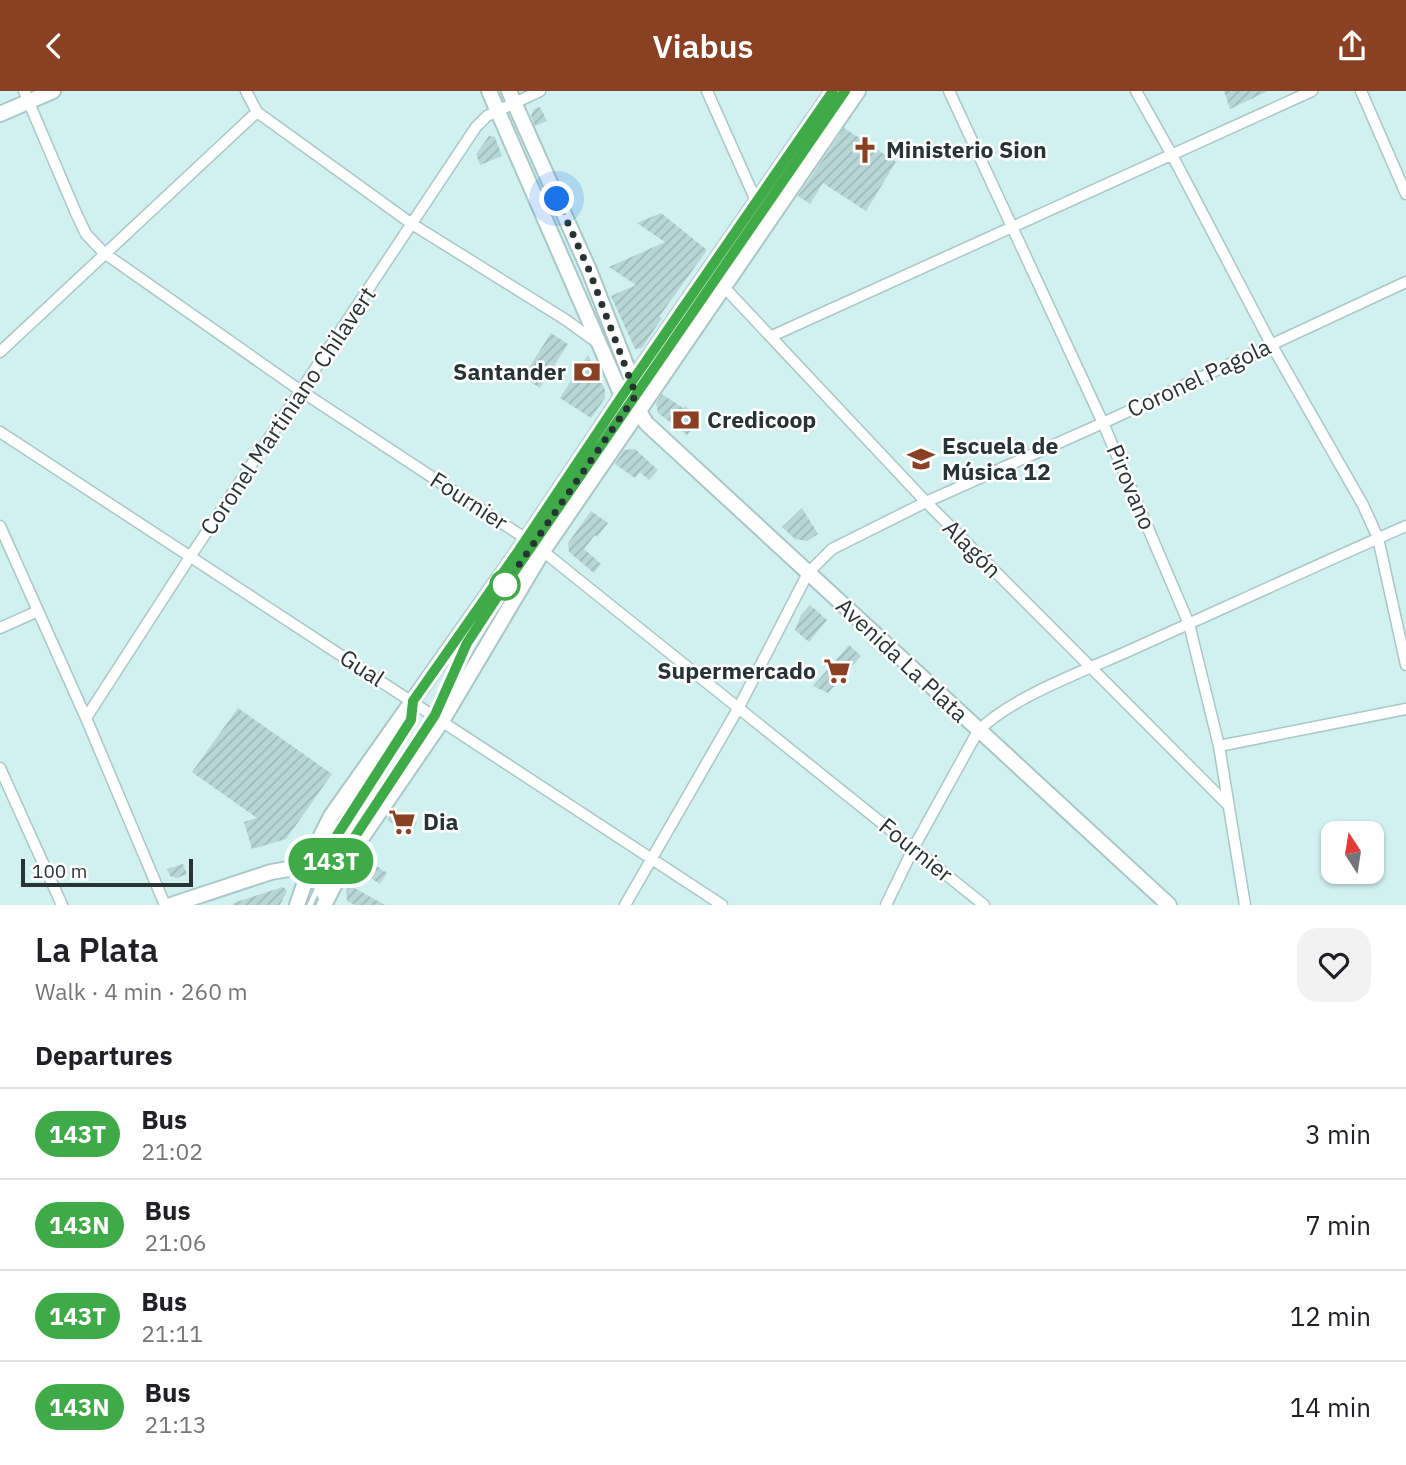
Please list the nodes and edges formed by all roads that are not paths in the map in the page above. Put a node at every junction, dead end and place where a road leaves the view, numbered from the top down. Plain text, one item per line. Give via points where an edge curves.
1 (52, 91) edge
2 (246, 91) edge
3 (489, 91) edge
4 (540, 91) edge
5 (707, 91) edge
6 (833, 91) edge
7 (845, 91) edge
8 (858, 91) edge
9 (949, 91) edge
10 (1136, 91) edge
11 (1312, 91) edge
12 (1362, 91) edge
13 (26, 96) edge
14 (511, 97) edge
15 (498, 111) junction
16 (257, 112) junction
17 (0, 114) edge
18 (1172, 155) junction
19 (1406, 194) edge
20 (757, 203) junction
21 (412, 223) junction
22 (1011, 228) junction
23 (104, 253) junction
24 (1406, 282) edge
25 (723, 286) junction
26 (772, 336) junction
27 (1271, 344) junction
28 (602, 346) junction
29 (0, 352) edge
30 (301, 391) junction
31 (631, 397) junction
32 (1103, 423) junction
33 (0, 432) edge
34 (926, 502) junction
35 (0, 526) edge
36 (1406, 526) edge
37 (1378, 538) junction
38 (535, 545) junction
39 (190, 557) junction
40 (807, 573) junction
41 (38, 611) junction
42 (1189, 624) junction
43 (0, 628) edge
44 (1406, 665) edge
45 (1090, 669) junction
46 (413, 701) junction
47 (739, 707) junction
48 (1406, 709) edge
49 (86, 718) junction
50 (438, 718) junction
51 (978, 731) junction
52 (1219, 746) junction
53 (0, 768) edge
54 (1228, 804) junction
55 (914, 847) junction
56 (351, 855) junction
57 (652, 858) junction
58 (330, 862) junction
59 (312, 865) junction
60 (319, 887) junction
61 (326, 904) edge
62 (62, 905) edge
63 (165, 905) edge
64 (171, 905) edge
65 (297, 905) edge
66 (310, 905) edge
67 (625, 905) edge
68 (722, 905) edge
69 (886, 905) edge
70 (984, 905) edge
71 (1168, 905) edge
72 (1245, 905) edge

1 - 13 main road
2 - 16 street
3 - 15 main road, Avenida La Plata
4 - 14 street, Coronel Martiniano Chilavert
5 - 20 street
6 - 20 main road
7 - 31 lane
8 - 25 main road
9 - 22 street, Pirovano
10 - 18 street
11 - 18 street
12 - 19 street
13 - 17 main road
13 - 23 street, Fournier via 86,234
14 - 15 street, Coronel Martiniano Chilavert
14 - 31 main road, Avenida La Plata via 589,270
15 - 21 street, Coronel Martiniano Chilavert via 476,127
15 - 28 main road, Avenida La Plata
16 - 21 street
16 - 23 street
18 - 22 street
18 - 27 street
20 - 31 main road
21 - 28 street
21 - 30 street, Coronel Martiniano Chilavert
22 - 26 street
22 - 32 street, Pirovano
23 - 29 street
23 - 30 street, Fournier
24 - 27 street, Coronel Pagola
25 - 26 street, Alagón
25 - 31 main road
26 - 34 street, Alagón
27 - 32 street, Coronel Pagola
27 - 37 street
28 - 31 main road, Avenida La Plata
30 - 38 street, Fournier
30 - 39 street, Coronel Martiniano Chilavert
31 - 38 main road
31 - 38 main road
31 - 40 main road, Avenida La Plata via 646,423
32 - 34 street, Coronel Pagola
32 - 42 street, Pirovano
33 - 39 street, Gual
34 - 40 street, Coronel Pagola via 832,549
34 - 45 street, Alagón
35 - 41 street
36 - 37 street
37 - 42 street
37 - 44 street
38 - 46 main road
38 - 47 street, Fournier
38 - 50 main road
39 - 46 street, Gual
39 - 49 street, Coronel Martiniano Chilavert
40 - 47 street, Coronel Pagola
40 - 51 main road, Avenida La Plata
41 - 43 street
41 - 49 street
42 - 45 street
42 - 52 street, Pirovano
45 - 51 street via 1019,702
45 - 54 street, Alagón
46 - 50 street, Gual
46 - 58 lane via 411,720 336,837
46 - 59 main road via 331,816
47 - 55 street, Fournier
47 - 57 street, Coronel Pagola
48 - 52 street
49 - 63 street
50 - 56 main road
50 - 57 street, Gual
50 - 58 lane via 352,841
51 - 55 street
51 - 71 main road, Avenida La Plata
52 - 54 street, Pirovano
53 - 62 street
54 - 72 street, Pirovano
55 - 69 street
55 - 70 street, Fournier
56 - 58 main road
56 - 61 main road
57 - 67 street, Coronel Pagola
57 - 68 street, Gual
58 - 59 main road
58 - 60 lane
59 - 60 street
59 - 64 main road
59 - 65 main road
60 - 61 street
60 - 66 lane

